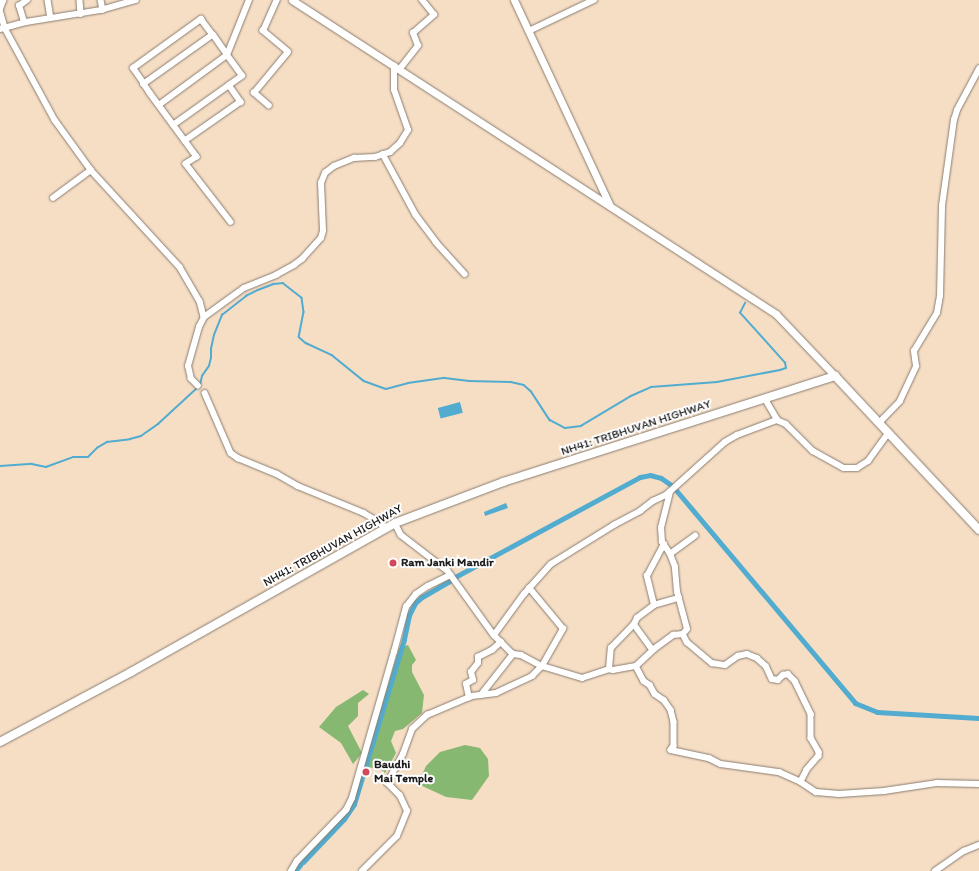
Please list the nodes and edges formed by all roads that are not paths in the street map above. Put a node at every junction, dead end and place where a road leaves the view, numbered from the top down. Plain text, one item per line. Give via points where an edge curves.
1 (4, 0) edge
2 (27, 0) edge
3 (48, 0) edge
4 (80, 0) edge
5 (101, 0) edge
6 (136, 0) edge
7 (249, 0) edge
8 (277, 0) edge
9 (292, 0) edge
10 (422, 0) edge
11 (514, 0) edge
12 (594, 0) edge
13 (127, 1) edge
14 (103, 10) junction
15 (81, 14) junction
16 (51, 18) junction
17 (24, 22) junction
18 (2, 29) edge
19 (528, 31) junction
20 (213, 35) junction
21 (227, 55) junction
22 (396, 68) junction
23 (979, 69) edge
24 (144, 84) junction
25 (229, 85) junction
26 (159, 106) junction
27 (269, 106) dead end
28 (173, 125) junction
29 (185, 141) junction
30 (383, 154) junction
31 (91, 170) junction
32 (53, 198) dead end
33 (611, 207) junction
34 (231, 222) dead end
35 (465, 274) dead end
36 (204, 317) junction
37 (835, 376) junction
38 (198, 386) dead end
39 (205, 393) dead end
40 (766, 399) junction
41 (777, 420) junction
42 (879, 423) junction
43 (888, 433) junction
44 (670, 492) junction
45 (395, 523) junction
46 (385, 528) junction
47 (979, 530) edge
48 (696, 536) dead end
49 (664, 544) junction
50 (670, 554) junction
51 (451, 575) junction
52 (529, 588) junction
53 (679, 598) junction
54 (654, 605) junction
55 (634, 624) junction
56 (683, 634) junction
57 (494, 636) junction
58 (501, 642) junction
59 (653, 650) junction
60 (513, 654) junction
61 (542, 666) junction
62 (636, 666) junction
63 (609, 669) junction
64 (481, 695) junction
65 (469, 698) junction
66 (0, 742) edge
67 (801, 782) junction
68 (979, 784) edge
69 (979, 845) edge
70 (291, 871) edge
71 (362, 871) edge
72 (935, 871) edge

1 - 18 street via 0,10
2 - 17 street via 20,6
3 - 16 street
4 - 15 street
5 - 14 street
6 - 13 street
7 - 21 street
8 - 27 street via 263,31 288,52 254,93
9 - 22 main road
10 - 22 street via 434,15 413,33 418,46
11 - 19 main road
12 - 19 street
13 - 14 street
14 - 15 street
15 - 16 street
16 - 17 street
17 - 18 street
18 - 31 street via 55,120
19 - 33 main road
20 - 21 street
20 - 24 street
20 - 24 street via 201,19 133,68
21 - 25 street via 242,76
21 - 26 street
22 - 30 street via 394,90 408,130 390,152
22 - 33 main road
23 - 42 street via 954,120 942,206 940,296 937,313 914,351 916,366 900,401
24 - 26 street
25 - 28 street
25 - 29 street via 241,102
26 - 28 street
28 - 29 street
29 - 34 street via 197,157 186,164
30 - 35 street via 416,215
30 - 36 street via 354,158 334,166 325,173 321,183 321,238 294,265 244,288
31 - 32 street
31 - 36 street via 180,267 200,301
33 - 37 main road via 776,314
36 - 38 street via 188,366 191,379
37 - 40 highway, NH41: TRIBHUVAN HIGHWAY
37 - 42 highway
39 - 46 street via 231,453 298,486 364,513
40 - 41 street
40 - 45 highway, NH41: TRIBHUVAN HIGHWAY via 503,482
41 - 43 street via 786,424 813,451 844,468 857,468 868,461
41 - 44 street via 725,442
42 - 43 highway
43 - 47 highway
44 - 49 street via 660,528
44 - 52 street via 561,557
45 - 46 highway, NH41: TRIBHUVAN HIGHWAY
45 - 51 street via 402,534 443,565
46 - 66 highway, NH41: TRIBHUVAN HIGHWAY
48 - 50 street
49 - 50 street
49 - 54 street via 647,576
50 - 53 street via 675,567
51 - 57 street
51 - 70 street via 416,594 406,607 352,798 346,810 297,861
52 - 57 street
52 - 61 street via 563,629
53 - 54 street
53 - 56 street via 687,629
54 - 55 street via 637,618
55 - 59 street
55 - 63 street via 611,648
56 - 59 street via 674,635
56 - 67 street via 687,642 712,663 725,665 738,656 747,654 766,666 772,678 778,680 788,674 794,681 811,714 811,738 819,752 819,756
57 - 58 street
58 - 60 street
58 - 65 street via 478,657 478,663 471,672 473,680 466,684
59 - 62 street
60 - 61 street
60 - 64 street
61 - 63 street via 582,678
61 - 64 street via 532,676 517,684 496,693
62 - 63 street
62 - 67 street via 644,682 650,685 671,710 674,746 670,750 709,758 721,764 779,772
64 - 65 street
65 - 71 street via 427,715 412,729 403,754 387,783 400,796 407,811 397,836
67 - 68 street via 816,792 839,794 884,791 937,783
69 - 72 street via 964,851

